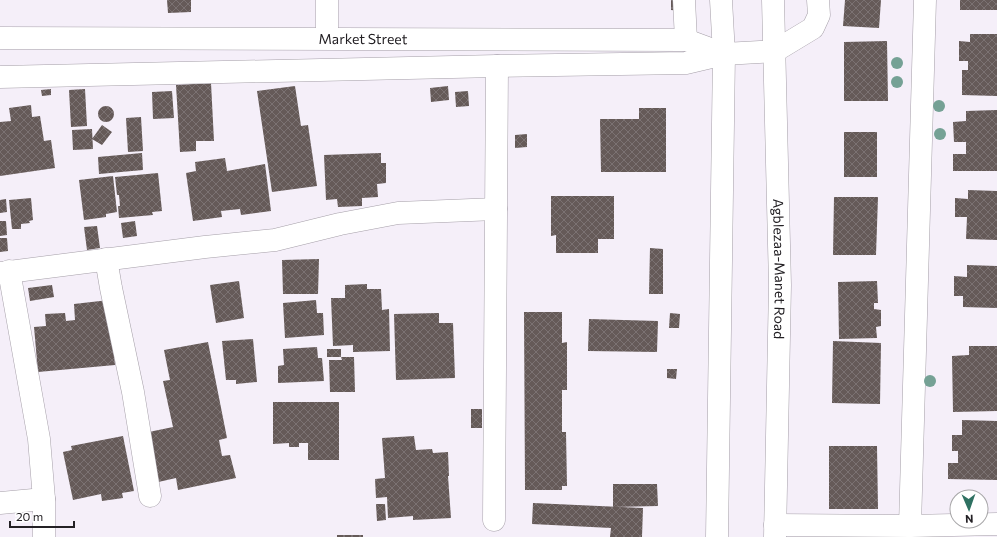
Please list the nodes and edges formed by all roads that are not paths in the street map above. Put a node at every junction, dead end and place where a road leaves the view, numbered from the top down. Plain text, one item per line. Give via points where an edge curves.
1 (327, 0) edge
2 (684, 0) edge
3 (818, 0) edge
4 (925, 0) edge
5 (774, 5) edge
6 (721, 6) edge
7 (0, 38) edge
8 (327, 38) junction
9 (686, 40) junction
10 (775, 51) junction
11 (724, 54) junction
12 (497, 66) junction
13 (0, 77) edge
14 (496, 209) junction
15 (106, 259) junction
16 (5, 272) edge
17 (150, 496) dead end
18 (44, 499) junction
19 (0, 503) edge
20 (494, 520) dead end
21 (997, 524) edge
22 (910, 526) junction
23 (775, 531) edge
24 (944, 531) edge
25 (44, 537) edge
26 (717, 537) edge

1 - 8 street
2 - 9 street
3 - 10 street via 819,15 813,28
4 - 22 street
5 - 10 street, Agblezaa-Manet Road
6 - 11 street
7 - 8 street, Market Street
8 - 9 street, Market Street
9 - 11 street, Market Street
10 - 11 street, Market Street
10 - 23 street, Agblezaa-Manet Road via 780,285
11 - 12 street, Market Street via 686,63
11 - 26 street
12 - 13 street, Market Street
12 - 14 street
14 - 15 street via 398,213 275,240
14 - 20 street
15 - 16 street
15 - 17 street via 133,392
16 - 18 street via 39,439
18 - 19 street
18 - 25 street
21 - 24 street
22 - 23 street
22 - 24 street

